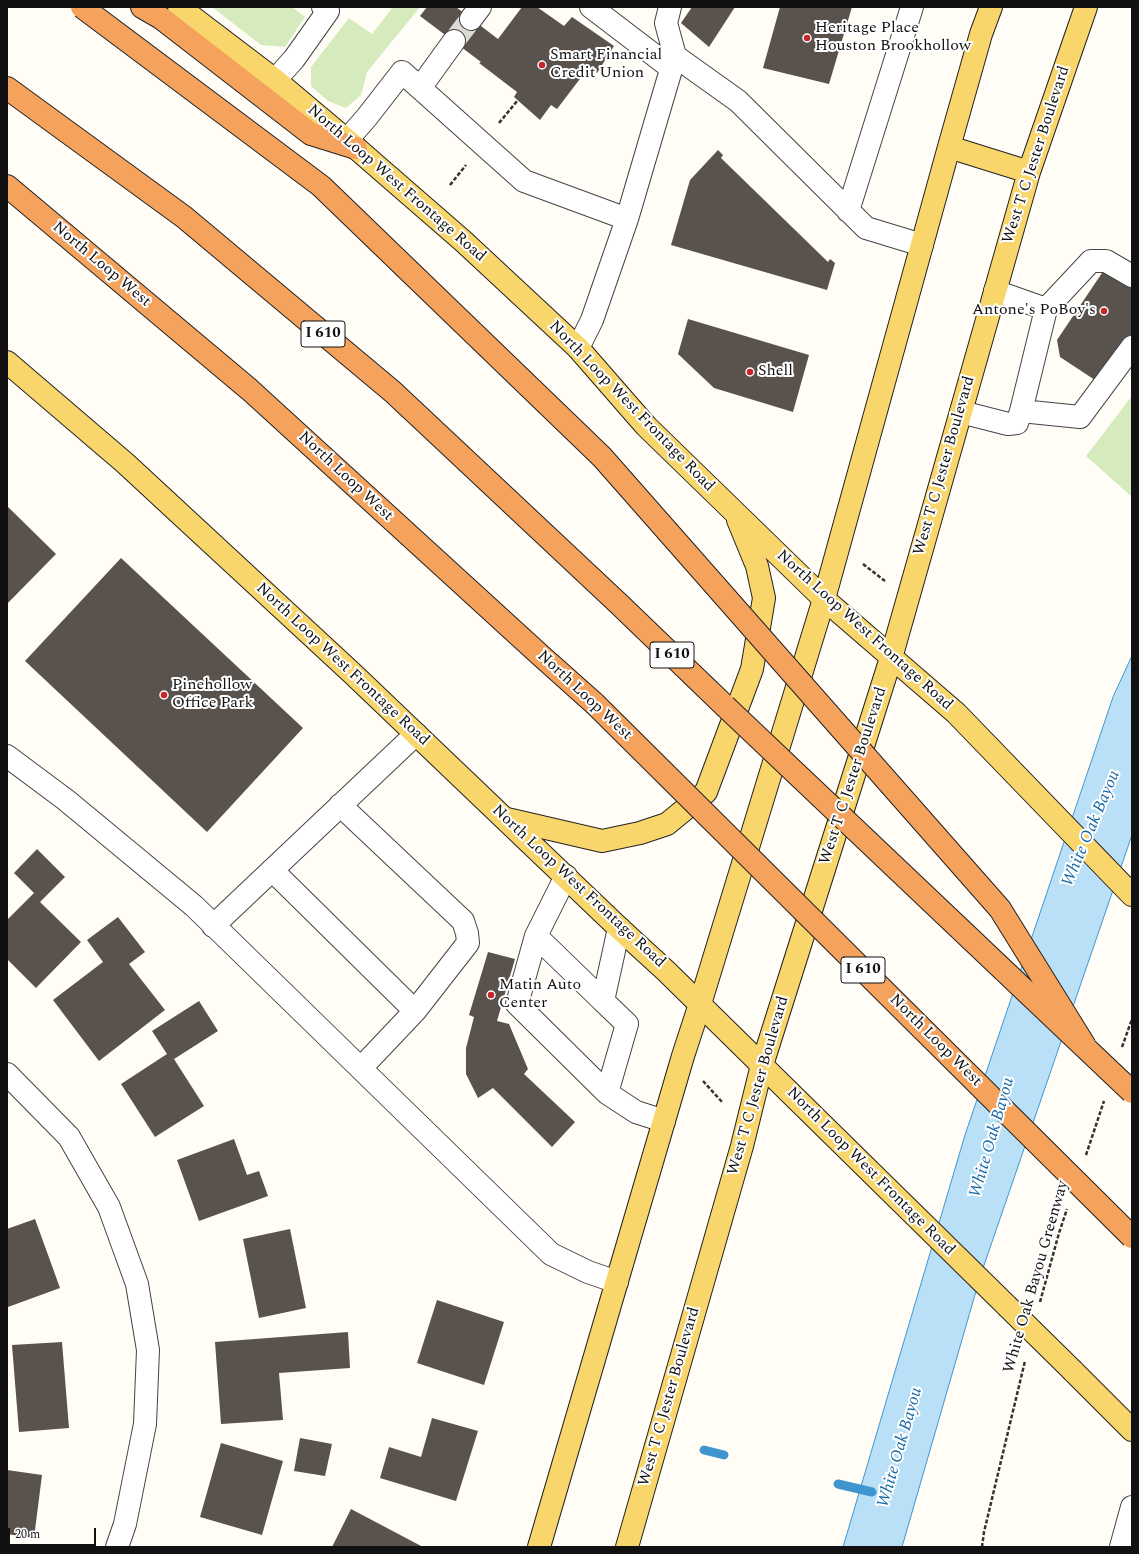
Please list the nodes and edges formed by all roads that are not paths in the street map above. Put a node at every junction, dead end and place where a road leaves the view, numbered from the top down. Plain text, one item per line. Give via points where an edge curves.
1 (82, 7) edge
2 (142, 7) edge
3 (180, 7) edge
4 (323, 7) edge
5 (591, 7) edge
6 (670, 7) edge
7 (912, 7) edge
8 (991, 7) edge
9 (1086, 7) edge
10 (454, 41) tunnel mouth
11 (673, 62) junction
12 (275, 80) junction
13 (7, 88) edge
14 (420, 88) junction
15 (352, 144) junction
16 (949, 147) junction
17 (1029, 172) junction
18 (7, 186) edge
19 (848, 210) junction
20 (627, 218) junction
21 (922, 245) junction
22 (1132, 276) edge
23 (995, 291) junction
24 (1046, 309) junction
25 (1132, 347) edge
26 (578, 348) junction
27 (7, 362) edge
28 (1021, 411) junction
29 (961, 412) junction
30 (734, 512) junction
31 (824, 599) junction
32 (891, 658) junction
33 (416, 734) junction
34 (7, 756) edge
35 (340, 805) junction
36 (505, 819) junction
37 (272, 870) junction
38 (566, 876) junction
39 (1132, 895) edge
40 (213, 926) junction
41 (619, 928) junction
42 (536, 936) junction
43 (603, 1001) junction
44 (700, 1004) junction
45 (415, 1011) junction
46 (1084, 1046) junction
47 (762, 1065) junction
48 (361, 1068) junction
49 (7, 1074) edge
50 (1132, 1092) edge
51 (607, 1093) junction
52 (664, 1121) junction
53 (1132, 1237) edge
54 (617, 1282) junction
55 (1132, 1430) edge
56 (1132, 1507) edge
57 (117, 1547) edge
58 (539, 1547) edge
59 (626, 1547) edge
60 (1121, 1547) edge

1 - 46 highway, bridge via 321,186 602,457 1000,910
2 - 15 highway via 161,18 311,134
3 - 12 main road, North Loop West Frontage Road
4 - 12 street via 328,11 294,59
5 - 11 street
6 - 11 street via 666,23
7 - 19 street
8 - 16 main road
9 - 17 main road, West T C Jester Boulevard
10 - 14 street
11 - 19 street via 738,100
11 - 20 street
12 - 15 main road, North Loop West Frontage Road
13 - 46 highway, I 610, bridge via 184,217 387,387
14 - 15 street via 402,72 367,117
14 - 20 street via 524,181
15 - 26 main road, North Loop West Frontage Road via 463,241
16 - 17 main road
16 - 21 main road
17 - 23 main road, West T C Jester Boulevard
18 - 53 highway, North Loop West / I 610, bridge via 250,390 595,704
19 - 21 street via 866,228
20 - 26 street via 592,320
21 - 31 main road
22 - 24 street via 1106,261 1091,261
23 - 24 street
23 - 29 main road, West T C Jester Boulevard
24 - 28 street
25 - 28 street via 1080,417
26 - 30 main road, North Loop West Frontage Road via 646,426
27 - 33 main road, North Loop West Frontage Road via 125,463
28 - 29 street via 1017,423 1008,424
29 - 32 main road, West T C Jester Boulevard
30 - 31 main road, North Loop West Frontage Road
30 - 36 main road via 758,566 764,598 752,669 706,792 667,824 602,841
31 - 32 main road, North Loop West Frontage Road
31 - 44 main road
32 - 39 main road, North Loop West Frontage Road via 956,714
32 - 47 main road, West T C Jester Boulevard
33 - 35 street
33 - 36 main road, North Loop West Frontage Road
34 - 40 street via 66,800 194,906
35 - 37 street
35 - 45 street via 463,921 468,942
36 - 38 main road, North Loop West Frontage Road
37 - 40 street
37 - 45 street
38 - 41 main road, North Loop West Frontage Road
38 - 42 street
40 - 48 street
41 - 43 street
41 - 44 main road, North Loop West Frontage Road
42 - 43 street
42 - 51 street via 517,1004
43 - 51 street via 627,1024
44 - 47 main road, North Loop West Frontage Road
44 - 52 main road
45 - 48 street
46 - 50 highway, I 610, bridge
47 - 55 main road, North Loop West Frontage Road, bridge
47 - 59 main road, West T C Jester Boulevard via 742,1146
48 - 54 street via 551,1254 588,1272
49 - 57 street via 70,1137 109,1206 137,1284 148,1350 145,1424
51 - 52 street via 636,1112
52 - 54 main road
54 - 58 main road
56 - 60 street

